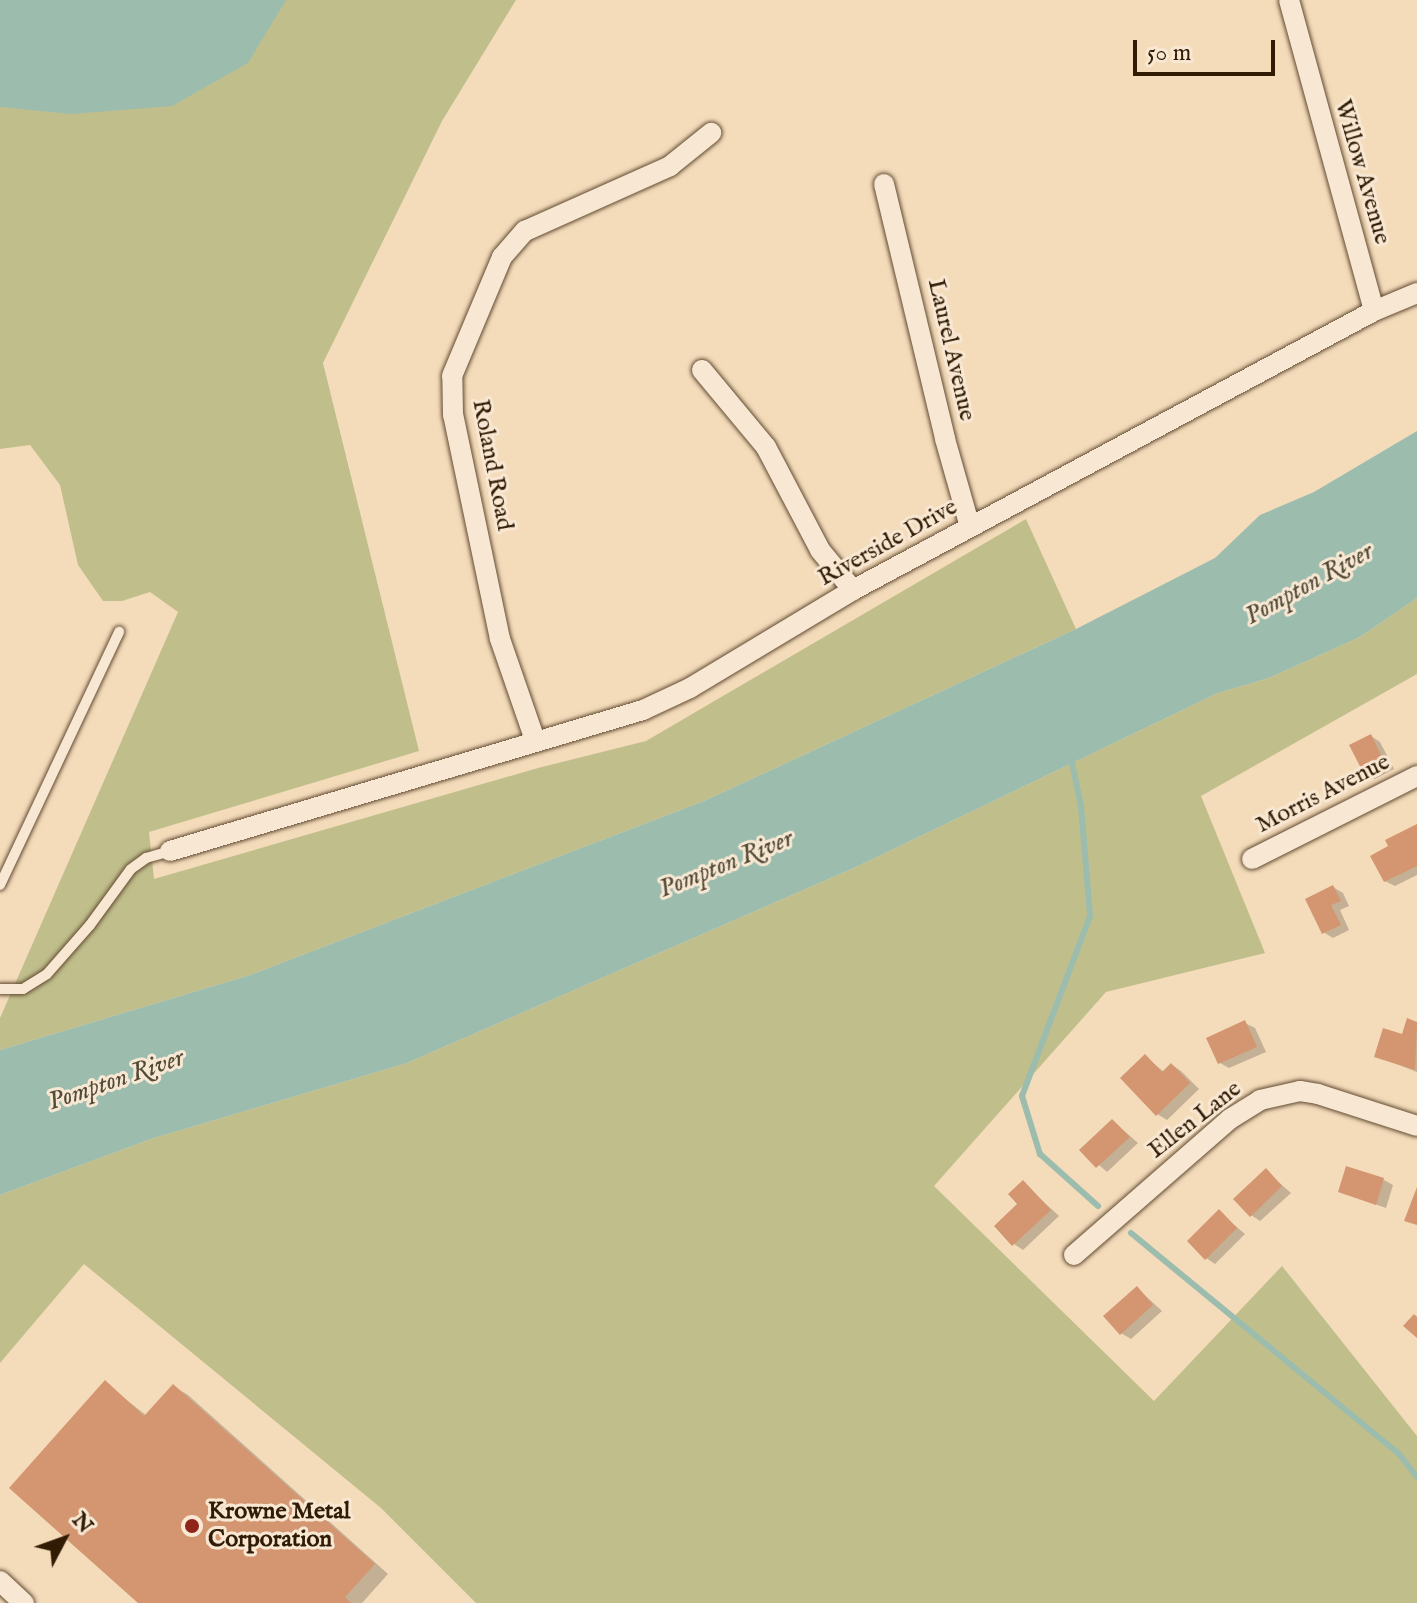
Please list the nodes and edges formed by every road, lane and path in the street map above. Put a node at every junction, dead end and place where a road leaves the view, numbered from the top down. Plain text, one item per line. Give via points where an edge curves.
1 (1289, 0) edge
2 (711, 133) dead end
3 (884, 184) dead end
4 (1417, 293) edge
5 (1374, 311) junction
6 (702, 370) dead end
7 (970, 527) junction
8 (853, 590) junction
9 (119, 632) dead end
10 (535, 740) junction
11 (1417, 776) edge
12 (170, 851) joint
13 (1252, 859) dead end
14 (0, 885) edge
15 (0, 989) edge
16 (1417, 1126) edge
17 (1074, 1255) dead end
18 (0, 1581) edge
19 (24, 1603) edge

1 - 5 street, Willow Avenue
2 - 10 street, Roland Road via 670,166 525,231 502,257 452,376 453,415 500,639
3 - 7 street, Laurel Avenue
4 - 5 street, Riverside Drive
5 - 7 street, Riverside Drive
6 - 8 street via 766,447 820,550
7 - 8 street, Riverside Drive
8 - 10 street, Riverside Drive via 690,688 595,727
9 - 14 lane
10 - 12 street, Riverside Drive
11 - 13 street, Morris Avenue
12 - 15 lane via 131,869 47,974 23,989
16 - 17 street, Ellen Lane via 1300,1091 1260,1100 1230,1119
18 - 19 street

